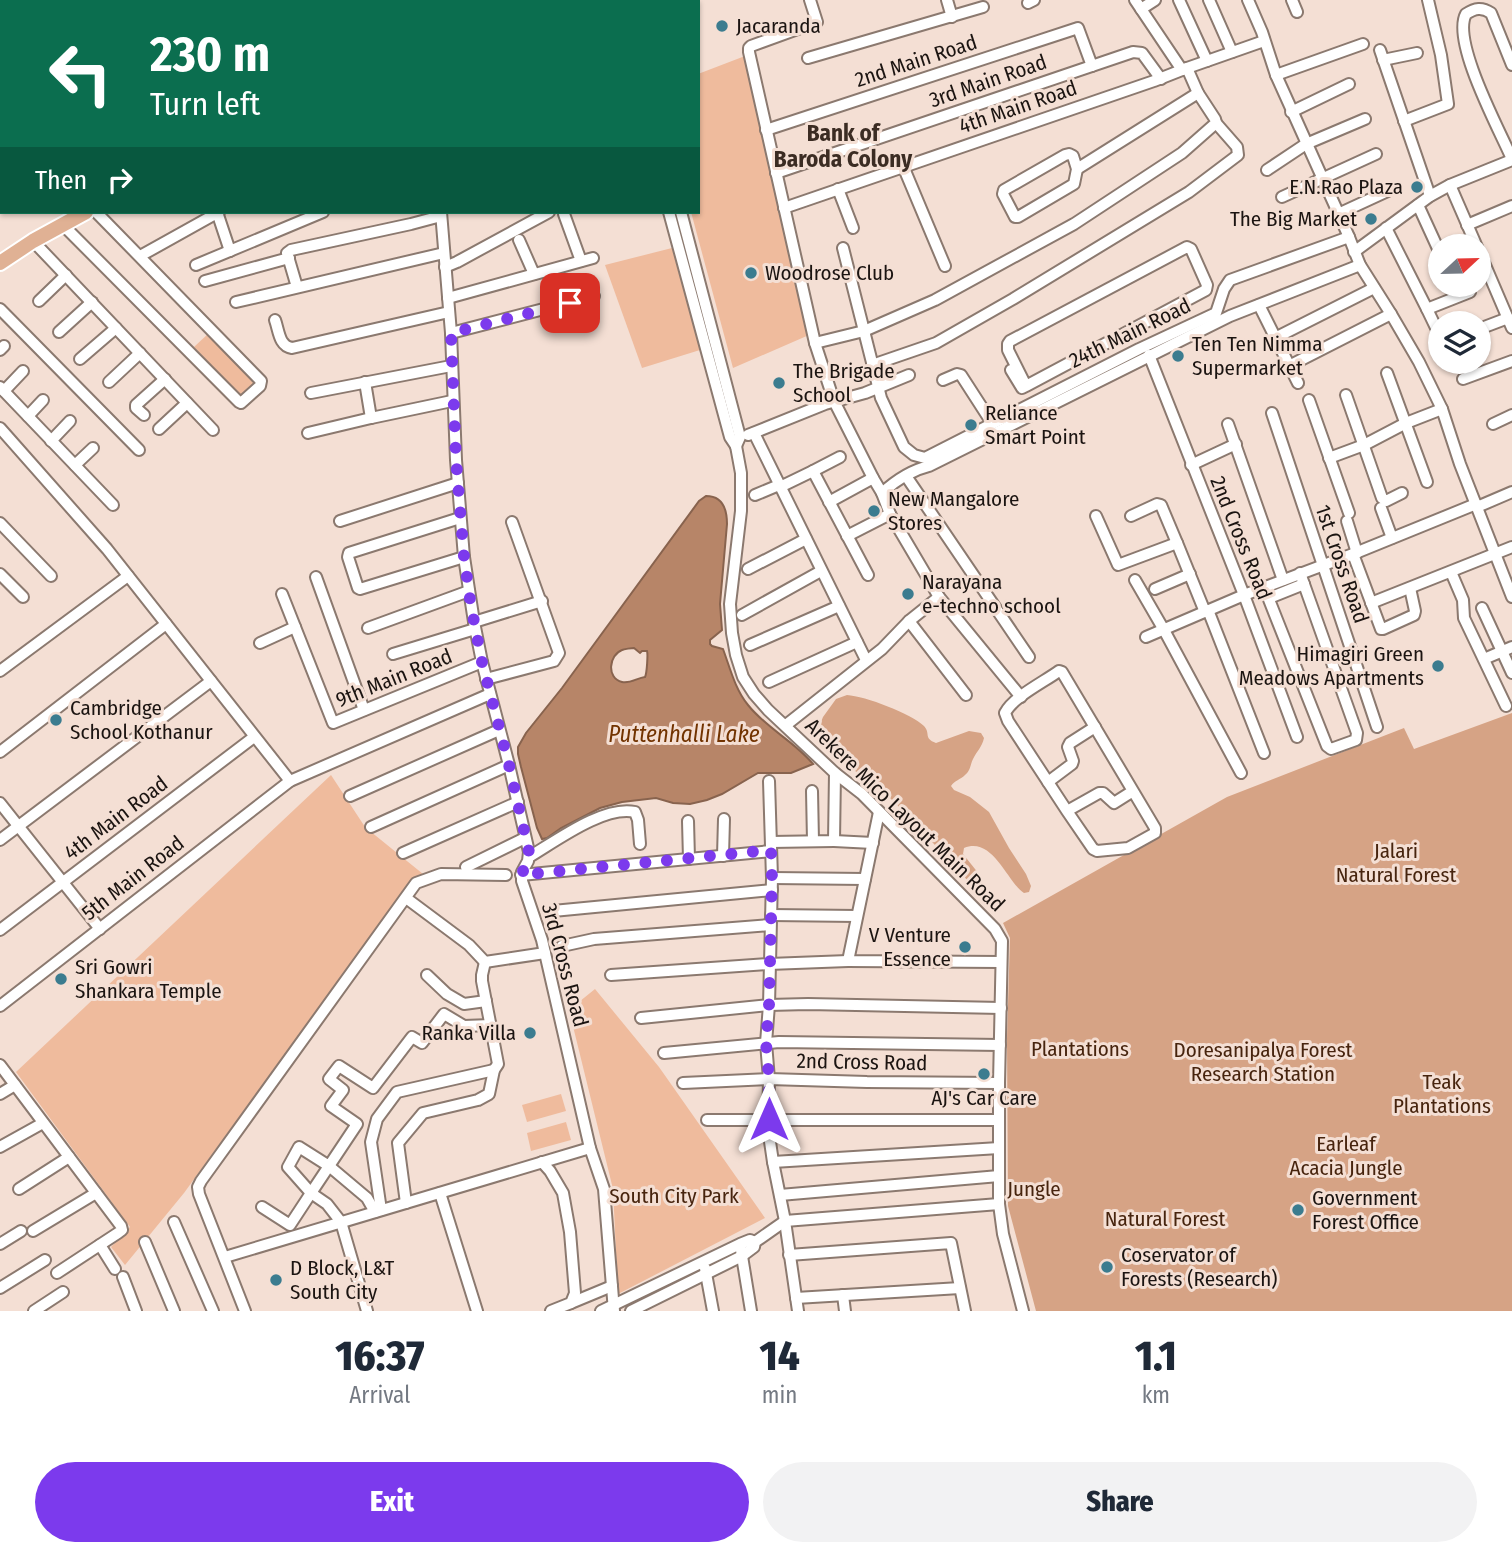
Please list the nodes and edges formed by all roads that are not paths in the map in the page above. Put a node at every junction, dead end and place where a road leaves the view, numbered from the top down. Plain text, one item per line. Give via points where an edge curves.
1 (810, 0) edge
2 (947, 0) edge
3 (1155, 0) edge
4 (1179, 0) edge
5 (1209, 0) edge
6 (1248, 0) edge
7 (1292, 0) edge
8 (1428, 0) edge
9 (1138, 4) edge
10 (983, 7) dead end
11 (1297, 12) dead end
12 (953, 16) junction
13 (1264, 41) junction
14 (1363, 44) dead end
15 (1231, 52) junction
16 (1417, 53) dead end
17 (808, 58) dead end
18 (1207, 61) junction
19 (1512, 65) edge
20 (1092, 66) junction
21 (1185, 69) junction
22 (1276, 75) junction
23 (1161, 79) junction
24 (1349, 84) dead end
25 (1198, 93) junction
26 (1292, 112) junction
27 (1365, 119) dead end
28 (1404, 121) junction
29 (1216, 123) junction
30 (766, 130) junction
31 (1507, 137) edge
32 (1306, 144) junction
33 (1376, 154) dead end
34 (1512, 159) edge
35 (903, 166) junction
36 (1077, 169) junction
37 (1267, 170) dead end
38 (776, 173) junction
39 (1322, 179) junction
40 (1450, 185) junction
41 (838, 189) junction
42 (1390, 190) dead end
43 (1430, 196) junction
44 (1282, 197) dead end
45 (1418, 205) junction
46 (1512, 206) edge
47 (784, 208) junction
48 (82, 214) edge
49 (98, 214) edge
50 (214, 214) edge
51 (219, 214) edge
52 (318, 214) edge
53 (441, 214) edge
54 (545, 214) edge
55 (564, 214) dead end
56 (669, 214) edge
57 (681, 214) edge
58 (1338, 214) junction
59 (62, 224) junction
60 (1467, 225) junction
61 (853, 228) dead end
62 (1387, 228) junction
63 (1431, 234) edge
64 (1471, 234) edge
65 (1349, 237) junction
66 (519, 240) dead end
67 (33, 241) junction
68 (843, 248) dead end
69 (230, 251) junction
70 (1354, 251) junction
71 (444, 253) junction
72 (289, 255) junction
73 (141, 256) junction
74 (593, 258) dead end
75 (581, 261) junction
76 (0, 263) edge
77 (196, 265) dead end
78 (1360, 265) junction
79 (945, 266) dead end
80 (445, 267) junction
81 (534, 274) junction
82 (66, 275) junction
83 (1491, 279) edge
84 (205, 281) dead end
85 (297, 287) junction
86 (1374, 288) junction
87 (594, 296) dead end
88 (448, 298) junction
89 (1455, 298) edge
90 (39, 302) dead end
91 (92, 302) junction
92 (236, 302) dead end
93 (1259, 305) junction
94 (0, 309) edge
95 (1427, 309) joint
96 (449, 312) junction
97 (1391, 314) junction
98 (275, 320) dead end
99 (1510, 323) edge
100 (1491, 327) edge
101 (116, 328) junction
102 (864, 331) junction
103 (59, 332) dead end
104 (451, 333) junction
105 (1117, 338) junction
106 (1275, 338) junction
107 (815, 342) junction
108 (140, 353) junction
109 (1149, 355) junction
110 (1125, 356) junction
111 (80, 359) dead end
112 (1512, 361) edge
113 (872, 365) junction
114 (451, 366) junction
115 (1289, 366) junction
116 (1012, 370) dead end
117 (23, 371) dead end
118 (1387, 373) dead end
119 (909, 374) dead end
120 (165, 379) junction
121 (1463, 379) dead end
122 (943, 380) dead end
123 (109, 382) dead end
124 (365, 382) junction
125 (1298, 383) dead end
126 (1026, 386) junction
127 (878, 387) junction
128 (2, 389) edge
129 (311, 393) dead end
130 (1346, 395) dead end
131 (43, 400) dead end
132 (1308, 400) dead end
133 (452, 401) junction
134 (834, 401) junction
135 (187, 403) junction
136 (1442, 409) junction
137 (1272, 414) dead end
138 (144, 415) dead end
139 (1512, 415) edge
140 (28, 416) junction
141 (371, 418) junction
142 (70, 421) dead end
143 (992, 423) junction
144 (1406, 423) junction
145 (1228, 424) dead end
146 (1493, 424) dead end
147 (0, 428) edge
148 (159, 429) dead end
149 (213, 430) dead end
150 (308, 433) dead end
151 (754, 433) junction
152 (51, 441) junction
153 (736, 441) junction
154 (1236, 444) junction
155 (1364, 445) junction
156 (93, 448) dead end
157 (139, 450) dead end
158 (840, 457) dead end
159 (1329, 458) junction
160 (925, 464) junction
161 (75, 465) junction
162 (1191, 465) junction
163 (813, 471) junction
164 (906, 476) junction
165 (873, 478) junction
166 (1427, 482) dead end
167 (458, 483) junction
168 (780, 486) junction
169 (1512, 492) edge
170 (882, 493) junction
171 (1402, 493) dead end
172 (755, 495) dead end
173 (830, 502) junction
174 (113, 505) dead end
175 (1476, 505) junction
176 (1381, 508) dead end
177 (890, 514) junction
178 (1096, 516) dead end
179 (1131, 516) dead end
180 (460, 518) junction
181 (340, 521) dead end
182 (512, 522) dead end
183 (0, 523) edge
184 (847, 536) junction
185 (1392, 538) junction
186 (806, 539) junction
187 (1177, 543) junction
188 (1512, 547) edge
189 (1355, 553) junction
190 (1495, 555) junction
191 (464, 557) junction
192 (1321, 565) junction
193 (748, 569) dead end
194 (821, 571) junction
195 (1451, 572) junction
196 (0, 574) edge
197 (1190, 574) junction
198 (868, 575) dead end
199 (51, 576) dead end
200 (128, 576) junction
201 (316, 577) dead end
202 (1302, 579) junction
203 (1135, 580) dead end
204 (1283, 580) junction
205 (1410, 588) junction
206 (1155, 589) dead end
207 (469, 591) junction
208 (1267, 592) junction
209 (282, 594) dead end
210 (1244, 595) junction
211 (23, 597) dead end
212 (939, 597) junction
213 (1512, 597) edge
214 (541, 601) junction
215 (1371, 603) junction
216 (839, 606) junction
217 (1482, 608) dead end
218 (1206, 611) junction
219 (742, 615) dead end
220 (909, 621) junction
221 (166, 624) junction
222 (474, 625) junction
223 (295, 627) junction
224 (368, 628) dead end
225 (1164, 630) junction
226 (1146, 637) dead end
227 (857, 642) junction
228 (260, 643) dead end
229 (750, 645) dead end
230 (1507, 649) edge
231 (393, 654) dead end
232 (1029, 657) dead end
233 (1484, 659) junction
234 (866, 660) junction
235 (482, 662) junction
236 (0, 671) edge
237 (1512, 673) edge
238 (486, 679) junction
239 (211, 681) junction
240 (769, 681) dead end
241 (490, 694) junction
242 (966, 695) dead end
243 (1021, 697) junction
244 (1506, 706) dead end
245 (364, 710) junction
246 (786, 725) junction
247 (1095, 727) junction
248 (1377, 727) dead end
249 (499, 730) junction
250 (254, 737) junction
251 (1297, 737) dead end
252 (0, 752) edge
253 (1264, 753) dead end
254 (509, 765) junction
255 (835, 773) junction
256 (1241, 773) dead end
257 (290, 781) junction
258 (769, 781) dead end
259 (1048, 782) junction
260 (811, 791) dead end
261 (1133, 791) junction
262 (350, 796) dead end
263 (518, 802) junction
264 (0, 803) edge
265 (1067, 811) junction
266 (879, 812) junction
267 (724, 819) dead end
268 (688, 821) dead end
269 (19, 827) junction
270 (371, 827) dead end
271 (525, 838) junction
272 (0, 840) edge
273 (813, 841) junction
274 (834, 841) junction
275 (873, 843) junction
276 (640, 845) dead end
277 (771, 846) junction
278 (403, 853) dead end
279 (723, 856) junction
280 (529, 857) junction
281 (689, 859) junction
282 (466, 867) dead end
283 (506, 875) dead end
284 (521, 875) junction
285 (772, 878) junction
286 (865, 879) junction
287 (64, 883) junction
288 (772, 890) junction
289 (406, 898) junction
290 (553, 911) dead end
291 (858, 916) junction
292 (771, 920) junction
293 (100, 929) junction
294 (0, 930) edge
295 (562, 946) dead end
296 (545, 953) junction
297 (848, 961) junction
298 (485, 962) junction
299 (1001, 962) junction
300 (769, 964) junction
301 (427, 975) dead end
302 (611, 975) dead end
303 (486, 1001) junction
304 (769, 1005) junction
305 (0, 1006) edge
306 (1001, 1008) junction
307 (641, 1018) dead end
308 (491, 1025) junction
309 (766, 1043) junction
310 (1000, 1045) junction
311 (664, 1053) dead end
312 (0, 1065) edge
313 (494, 1070) junction
314 (769, 1079) junction
315 (683, 1083) dead end
316 (999, 1083) junction
317 (15, 1085) junction
318 (0, 1094) edge
319 (769, 1119) junction
320 (707, 1120) dead end
321 (999, 1120) junction
322 (43, 1123) junction
323 (0, 1147) edge
324 (590, 1148) junction
325 (999, 1148) junction
326 (69, 1157) junction
327 (542, 1162) junction
328 (773, 1162) junction
329 (329, 1166) junction
330 (999, 1177) junction
331 (19, 1189) dead end
332 (96, 1193) junction
333 (311, 1193) junction
334 (439, 1193) junction
335 (780, 1195) junction
336 (406, 1203) junction
337 (999, 1204) junction
338 (262, 1207) dead end
339 (378, 1211) junction
340 (785, 1221) junction
341 (174, 1222) dead end
342 (341, 1222) junction
343 (145, 1242) dead end
344 (755, 1242) junction
345 (0, 1244) edge
346 (740, 1244) junction
347 (100, 1245) junction
348 (789, 1255) junction
349 (742, 1256) junction
350 (225, 1257) junction
351 (45, 1261) dead end
352 (703, 1262) junction
353 (57, 1273) dead end
354 (706, 1274) junction
355 (612, 1286) junction
356 (0, 1288) edge
357 (960, 1288) junction
358 (63, 1292) dead end
359 (843, 1295) junction
360 (796, 1298) junction
361 (571, 1303) junction
362 (614, 1308) edge
363 (34, 1311) edge
364 (136, 1311) edge
365 (174, 1311) edge
366 (213, 1311) edge
367 (245, 1311) edge
368 (368, 1311) edge
369 (477, 1311) edge
370 (551, 1311) edge
371 (601, 1311) edge
372 (631, 1311) edge
373 (713, 1311) edge
374 (751, 1311) edge
375 (798, 1311) edge
376 (845, 1311) edge
377 (965, 1311) edge
378 (1023, 1311) edge

1 - 30 street via 817,22 749,48
2 - 12 street
3 - 9 street
4 - 18 street
5 - 15 street
6 - 13 street
7 - 11 street
8 - 28 street via 1448,104
9 - 21 street
10 - 12 street
12 - 17 street
13 - 15 street, 4th Main Road
13 - 22 street
14 - 22 street
15 - 18 street, 4th Main Road
16 - 28 street via 1382,55
18 - 21 street, 4th Main Road
19 - 31 street via 1491,13 1476,9 1466,14 1462,24 1474,74
20 - 23 street, 3rd Main Road via 1142,53
20 - 30 street, 2nd Main Road via 1078,28
20 - 38 street, 3rd Main Road
21 - 23 street, 4th Main Road
21 - 25 street
22 - 26 street
23 - 35 street, 4th Main Road
24 - 26 street
25 - 29 street
25 - 36 street
26 - 32 street
27 - 32 street
28 - 43 street
29 - 102 street via 1174,159 1074,224 935,300
29 - 113 street via 1237,147 1238,155 1189,192 936,343
30 - 38 street
31 - 34 street
32 - 37 street
32 - 39 street
33 - 39 street
34 - 40 street
35 - 41 street, 4th Main Road
35 - 79 street
36 - 36 street via 1073,156 1065,155 1004,190 1015,217 1074,184
38 - 47 street
39 - 44 street
39 - 58 street
40 - 43 street
40 - 60 street
41 - 47 street, 4th Main Road
41 - 61 street
42 - 58 street
43 - 45 street
45 - 62 street
45 - 63 street
46 - 60 street
47 - 107 street
48 - 59 main road
49 - 73 street
50 - 73 street
51 - 69 street
52 - 69 street
53 - 71 street
53 - 72 street
54 - 80 street
55 - 75 street
56 - 153 street
57 - 153 street
58 - 65 street
59 - 67 main road
59 - 73 street via 241,403 261,381
60 - 64 street
62 - 70 street
62 - 95 street
65 - 70 street
65 - 110 street, 24th Main Road via 1230,280 1216,313
66 - 81 street
67 - 76 main road
67 - 82 street
68 - 102 street
69 - 77 street
70 - 78 street
71 - 80 street
71 - 85 street
72 - 84 street
72 - 85 street
74 - 75 street
75 - 81 street
78 - 86 street
78 - 93 street, 24th Main Road
80 - 88 street
81 - 88 street
82 - 90 street
82 - 91 street
83 - 99 street
85 - 92 street
86 - 97 street
86 - 106 street
87 - 104 street
88 - 96 street
89 - 95 street
91 - 101 street
91 - 103 street
93 - 106 street
93 - 109 street, 24th Main Road
94 - 157 street
96 - 98 street via 292,348 282,344
96 - 104 street
97 - 115 street
97 - 136 street
99 - 100 street
101 - 108 street
101 - 111 street
102 - 107 street
102 - 113 street
104 - 114 street
105 - 110 street
105 - 126 street
105 - 126 street via 1206,290 1189,247 1010,341 1008,350
106 - 115 street
107 - 134 street
108 - 120 street
108 - 123 street
109 - 160 street, 24th Main Road
109 - 162 street, 2nd Cross Road
110 - 143 street, 24th Main Road
112 - 121 street
113 - 127 street
114 - 124 street
114 - 133 street
115 - 125 street
116 - 126 street via 1022,388
117 - 128 street
118 - 144 street
119 - 127 street
120 - 135 street
120 - 138 street via 136,405
122 - 143 street via 961,375
124 - 129 street
124 - 141 street
127 - 134 street
127 - 160 street via 904,447
128 - 140 street
130 - 155 street
131 - 140 street
132 - 159 street
133 - 141 street
133 - 167 street
134 - 151 street
134 - 165 street
135 - 148 street
135 - 149 street
136 - 144 street
136 - 175 street
137 - 192 street, 1st Cross Road
139 - 146 street
140 - 152 street
141 - 150 street
142 - 152 street
143 - 160 street, 24th Main Road
144 - 155 street
144 - 166 street
145 - 154 street
147 - 200 street
151 - 153 street
151 - 168 street
152 - 161 street
153 - 246 street, Arekere Mico Layout Main Road via 741,511 730,604 732,633 743,677
154 - 162 street
154 - 204 street
155 - 159 street
155 - 171 street via 1384,500
156 - 161 street
158 - 163 street
159 - 189 street
160 - 164 street, 24th Main Road
161 - 174 street
162 - 210 street, 2nd Cross Road
163 - 168 street
163 - 173 street
164 - 170 street, 24th Main Road
164 - 232 street
165 - 170 street
165 - 173 street
167 - 180 street
167 - 181 street
168 - 172 street
168 - 186 street
169 - 175 street
170 - 177 street
173 - 184 street
175 - 185 street
175 - 190 street
176 - 185 street
177 - 184 street
177 - 212 street
178 - 187 street via 1118,565
179 - 187 street via 1161,505
180 - 191 street
180 - 191 street via 348,557 360,589
182 - 214 street
183 - 199 street
184 - 198 street
185 - 189 street
186 - 193 street
186 - 194 street
187 - 197 street
188 - 190 street
189 - 192 street
189 - 215 street
190 - 195 street
190 - 213 street
191 - 207 street
192 - 202 street
192 - 248 street, 1st Cross Road
194 - 216 street
194 - 219 street
195 - 205 street
195 - 233 street via 1463,600 1464,618
196 - 211 street
197 - 206 street
197 - 218 street
200 - 221 street
200 - 236 street
201 - 245 street
202 - 204 street
202 - 208 street
202 - 208 street via 1357,733 1356,740 1333,749 1327,746
203 - 225 street
204 - 208 street
205 - 215 street
205 - 215 street via 1414,615 1383,629
207 - 222 street
207 - 224 street
208 - 210 street
209 - 223 street, 9th Main Road
210 - 218 street
210 - 251 street, 2nd Cross Road
212 - 220 street
212 - 243 street
214 - 222 street
214 - 238 street via 558,657
216 - 227 street
216 - 229 street
217 - 230 street
218 - 225 street
218 - 253 street
220 - 234 street
220 - 242 street
221 - 239 street
221 - 252 street
222 - 231 street
222 - 235 street
223 - 228 street
223 - 245 street, 9th Main Road via 331,721
225 - 226 street
225 - 256 street
227 - 234 street
227 - 240 street
230 - 233 street
230 - 237 street
233 - 244 street
234 - 246 street
235 - 238 street
235 - 245 street, 9th Main Road
238 - 241 street
239 - 250 street
239 - 269 street
241 - 249 street
241 - 257 street, 5th Main Road
243 - 247 street via 1061,671
243 - 259 street via 1005,713
246 - 255 street, Arekere Mico Layout Main Road
247 - 259 street via 1070,743 1072,764
247 - 261 street
249 - 254 street
249 - 262 street
250 - 257 street
250 - 287 street, 4th Main Road
254 - 263 street
254 - 270 street
255 - 266 street, Arekere Mico Layout Main Road
255 - 274 street
257 - 293 street, 5th Main Road
258 - 277 street
259 - 265 street
260 - 273 street
261 - 265 street via 1114,803 1099,793
261 - 265 street via 1156,831 1128,848 1093,849
263 - 271 street
263 - 278 street
264 - 269 street
266 - 275 street
266 - 299 street, Arekere Mico Layout Main Road via 995,929 1002,941
267 - 279 street
268 - 281 street
269 - 272 street
269 - 287 street
271 - 280 street
271 - 282 street
273 - 274 street
273 - 277 street
274 - 275 street
275 - 286 street
276 - 280 street via 635,812 615,812
277 - 279 street
277 - 285 street
279 - 281 street
280 - 284 street
281 - 284 street
283 - 289 street via 441,874 416,883
284 - 296 street, 3rd Cross Road
285 - 286 street
285 - 288 street
286 - 291 street
287 - 293 street
287 - 294 street, 4th Main Road
288 - 290 street
288 - 292 street
289 - 298 street
289 - 350 street via 198,1187
291 - 292 street
291 - 297 street
292 - 295 street
292 - 300 street
293 - 305 street, 5th Main Road
296 - 298 street
296 - 324 street, 3rd Cross Road
297 - 299 street
297 - 300 street
298 - 303 street
299 - 306 street, Arekere Mico Layout Main Road
300 - 302 street
300 - 304 street
301 - 303 street via 464,1004
303 - 308 street
304 - 306 street
304 - 307 street
304 - 309 street
306 - 310 street, Arekere Mico Layout Main Road
308 - 313 street via 498,1064
308 - 329 street via 464,1026 444,1014 422,1043 412,1037 373,1088 339,1066 329,1079 343,1090 331,1106 357,1124
309 - 310 street
309 - 311 street
309 - 314 street
310 - 316 street, Arekere Mico Layout Main Road
312 - 317 street
313 - 336 street via 489,1094 423,1113 398,1143
313 - 339 street via 397,1092 377,1119 371,1142
314 - 315 street, 2nd Cross Road
314 - 316 street, 2nd Cross Road
314 - 319 street
316 - 321 street, Arekere Mico Layout Main Road
317 - 318 street
317 - 322 street
319 - 320 street
319 - 321 street
319 - 328 street
321 - 325 street, Arekere Mico Layout Main Road
322 - 323 street
322 - 326 street
324 - 327 street
324 - 355 street, 3rd Cross Road via 605,1196
325 - 328 street
325 - 330 street, Arekere Mico Layout Main Road
326 - 331 street
326 - 332 street
327 - 334 street
327 - 361 street via 563,1193 575,1293
328 - 335 street
329 - 333 street
329 - 333 street via 299,1147 288,1167
329 - 339 street
330 - 335 street
330 - 337 street, Arekere Mico Layout Main Road
332 - 345 street
332 - 347 street via 122,1230
333 - 338 street via 290,1225
333 - 342 street
334 - 336 street
334 - 369 street
335 - 340 street
336 - 339 street
337 - 340 street
337 - 378 street, Arekere Mico Layout Main Road
339 - 342 street
340 - 344 street
340 - 348 street
341 - 366 street
342 - 350 street
342 - 368 street
343 - 365 street
344 - 346 street
344 - 349 street
346 - 349 street
346 - 352 street
347 - 353 street
347 - 364 street
348 - 357 street via 951,1242
348 - 360 street
349 - 354 street
349 - 374 street
350 - 367 street
351 - 356 street
352 - 354 street
352 - 362 street
354 - 372 street
354 - 373 street
355 - 361 street
355 - 362 street, 3rd Cross Road
357 - 359 street
357 - 377 street
358 - 363 street
359 - 360 street
359 - 376 street
360 - 375 street
361 - 370 street
362 - 371 street

